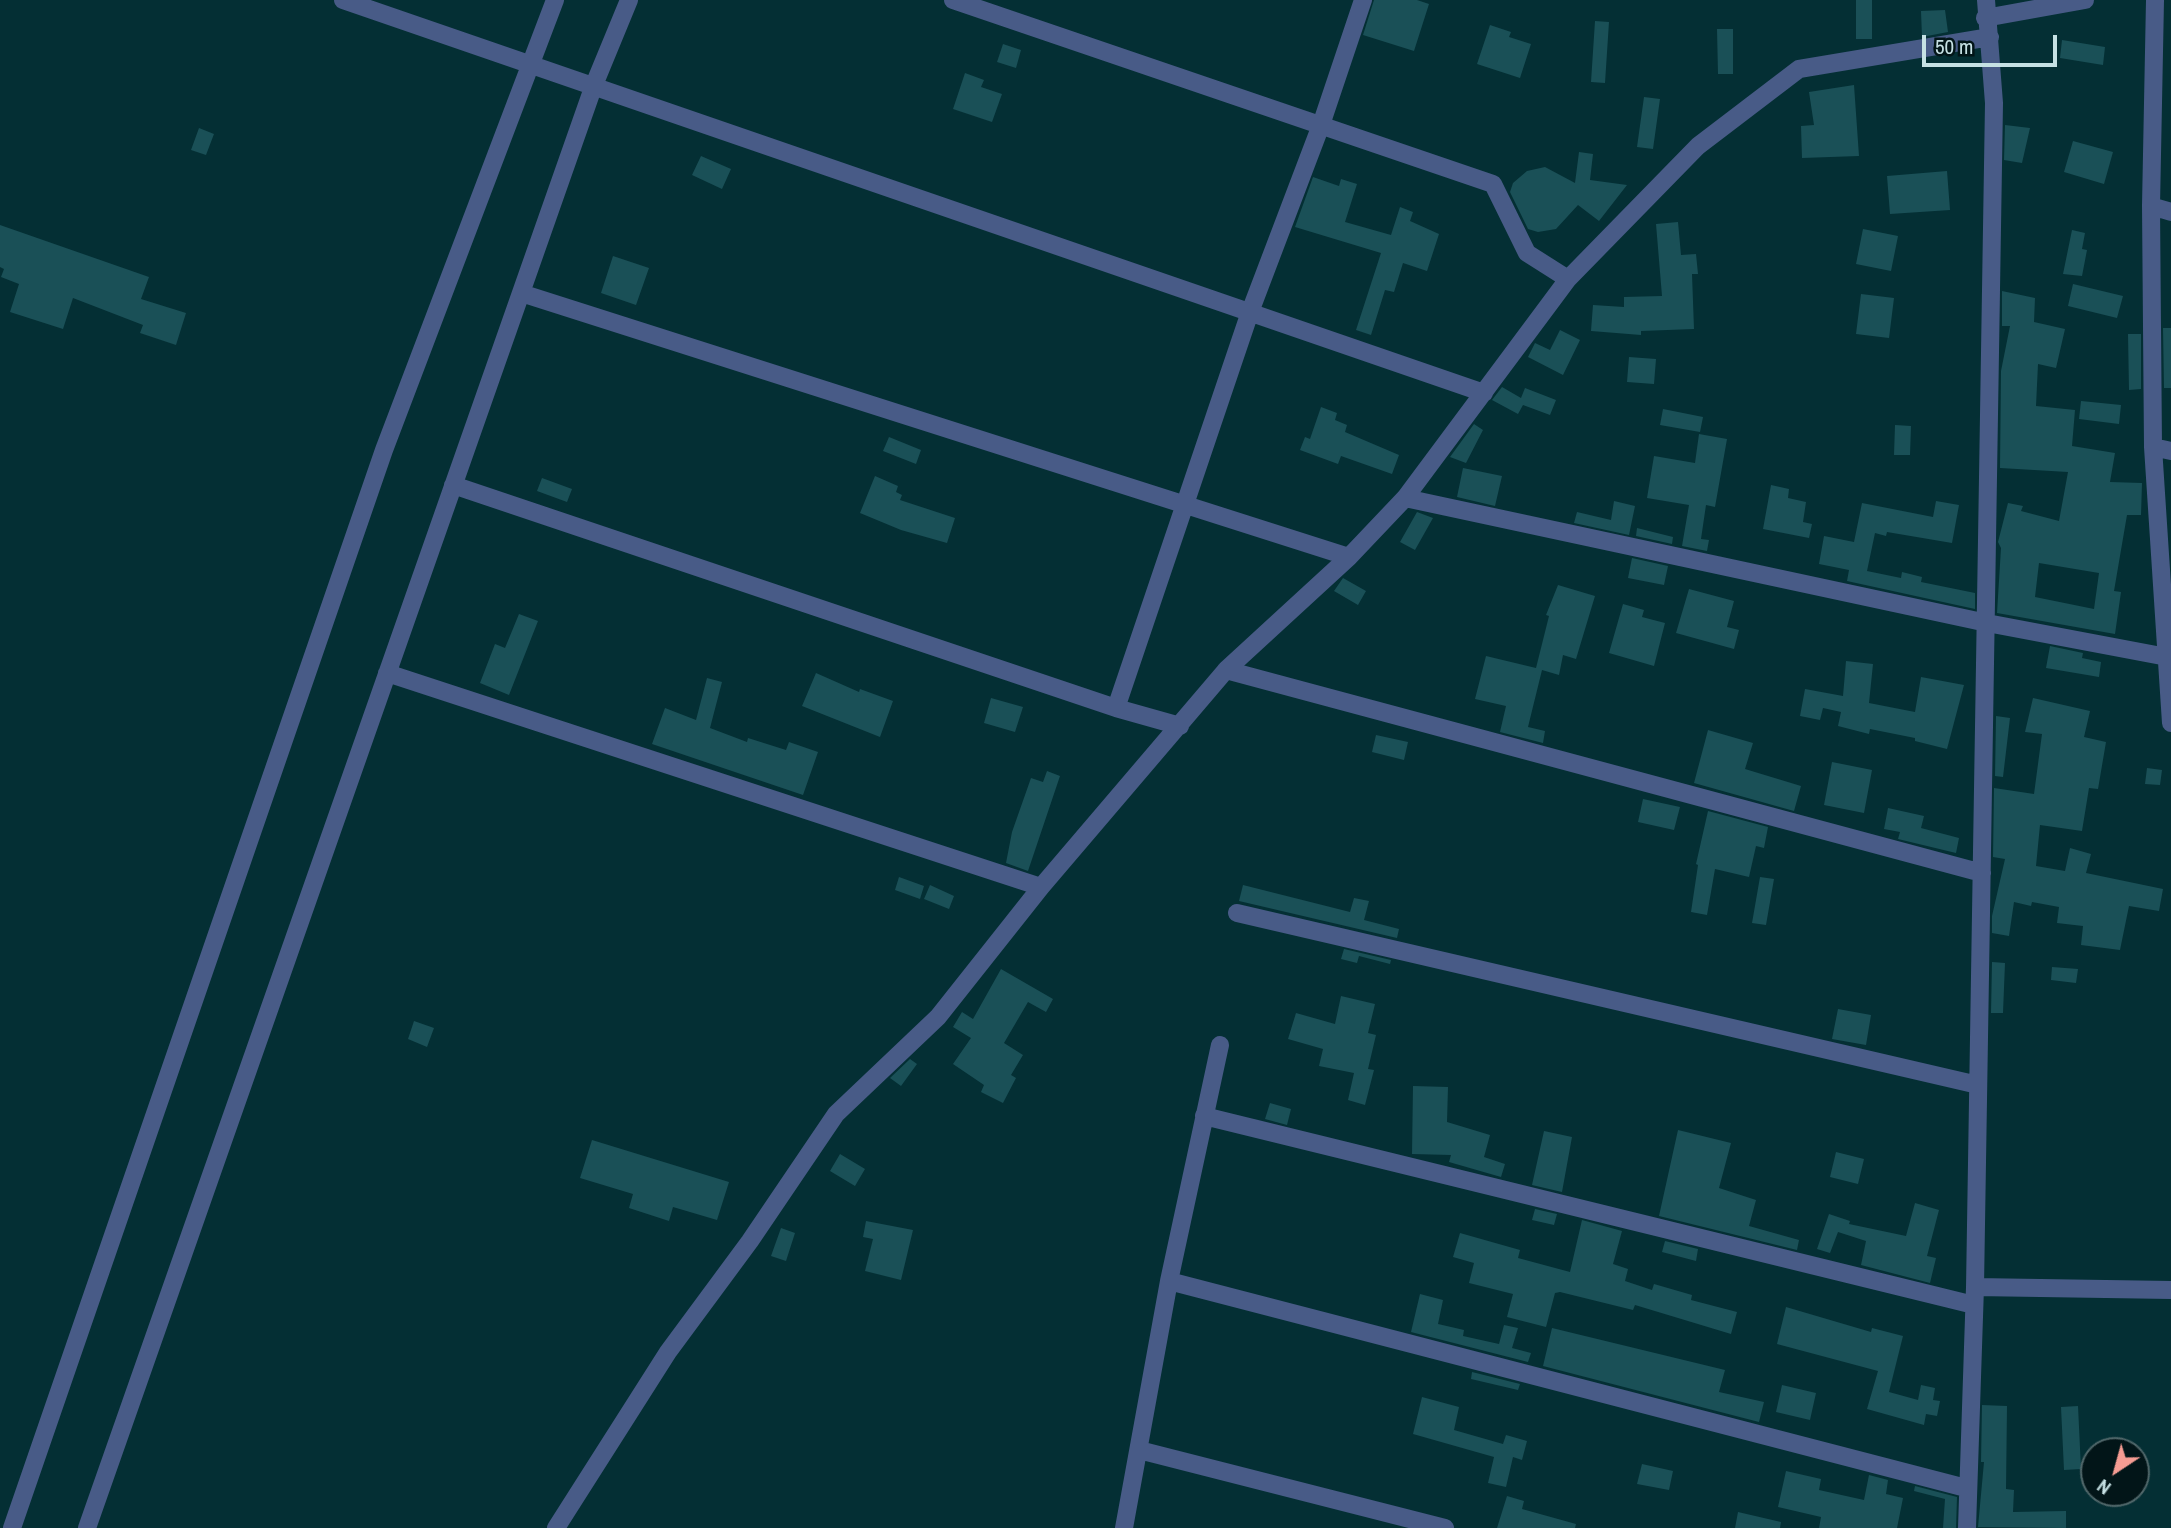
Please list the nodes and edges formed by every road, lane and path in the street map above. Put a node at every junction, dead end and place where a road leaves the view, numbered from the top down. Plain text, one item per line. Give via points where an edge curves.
1 (343, 0) edge
2 (555, 0) edge
3 (629, 0) edge
4 (953, 0) edge
5 (1363, 0) edge
6 (2085, 0) edge
7 (2155, 0) edge
8 (1985, 9) edge
9 (1990, 37) junction
10 (533, 64) junction
11 (594, 85) junction
12 (1321, 125) junction
13 (2151, 206) junction
14 (2171, 212) edge
15 (1568, 279) junction
16 (521, 293) junction
17 (1250, 312) junction
18 (1484, 393) junction
19 (2152, 447) junction
20 (2171, 452) edge
21 (453, 485) junction
22 (1405, 498) junction
23 (1185, 502) junction
24 (1349, 556) junction
25 (1987, 623) junction
26 (2167, 657) junction
27 (1226, 670) junction
28 (387, 673) junction
29 (2171, 706) edge
30 (1116, 708) junction
31 (2171, 723) edge
32 (1180, 726) junction
33 (1982, 873) junction
34 (1041, 887) junction
35 (1237, 913) dead end
36 (1220, 1045) dead end
37 (1978, 1085) junction
38 (1203, 1116) junction
39 (1169, 1281) junction
40 (1975, 1287) junction
41 (2171, 1290) edge
42 (1974, 1305) junction
43 (1139, 1450) junction
44 (1966, 1488) junction
45 (12, 1528) edge
46 (87, 1528) edge
47 (556, 1528) edge
48 (1124, 1528) edge
49 (1446, 1528) edge
50 (1967, 1528) edge

1 - 10 street
2 - 10 street
3 - 11 street
4 - 12 street
5 - 12 street
6 - 8 street
7 - 13 street
8 - 9 street
9 - 15 street via 1799,69 1698,146
9 - 25 street via 1994,103
10 - 11 street
10 - 45 street via 384,450
11 - 16 street
11 - 17 street
12 - 15 street via 1493,184 1527,253
12 - 17 street
13 - 14 street
13 - 19 street
15 - 18 street
16 - 21 street
16 - 23 street
17 - 18 street
17 - 23 street
18 - 22 street
19 - 20 street
19 - 26 street
21 - 28 street
21 - 30 street
22 - 24 street
22 - 25 street
23 - 24 street
23 - 30 street
24 - 27 street
25 - 26 street
25 - 33 street
26 - 29 street
27 - 32 street
27 - 33 street
28 - 34 street
28 - 46 street
29 - 31 street
30 - 32 street
32 - 34 street
33 - 37 street
34 - 47 street via 938,1017 836,1114 668,1352
35 - 37 street
36 - 38 street
37 - 40 street
38 - 39 street
38 - 42 street
39 - 43 street
39 - 44 street
40 - 41 street
40 - 42 street
42 - 44 street
43 - 48 street
43 - 49 street
44 - 50 street

